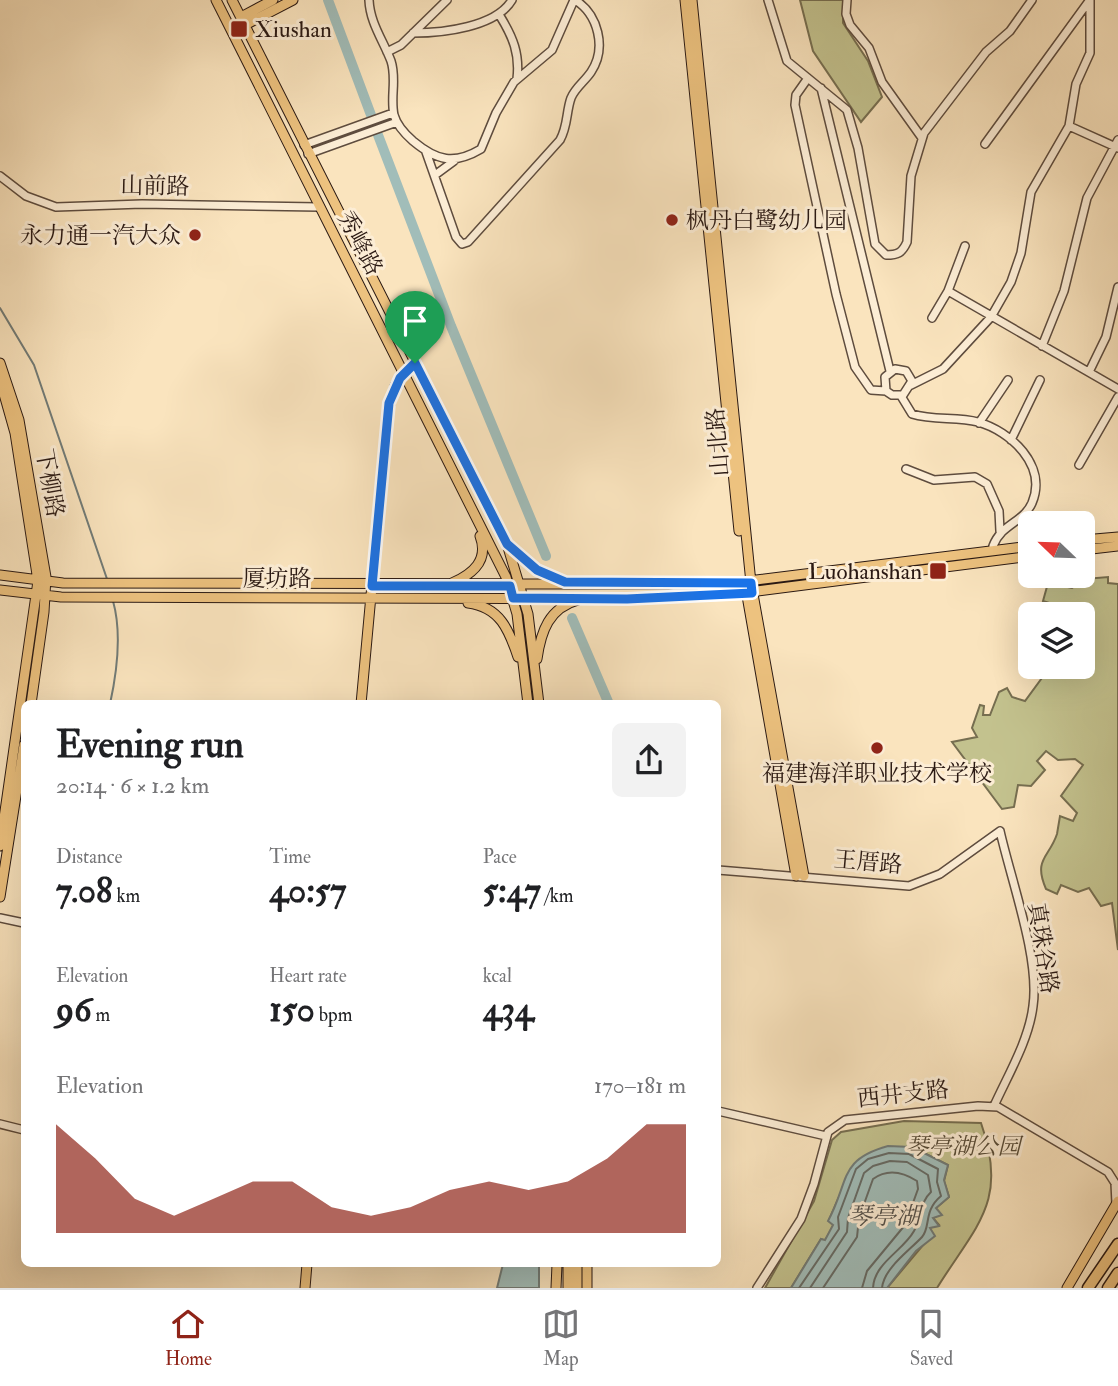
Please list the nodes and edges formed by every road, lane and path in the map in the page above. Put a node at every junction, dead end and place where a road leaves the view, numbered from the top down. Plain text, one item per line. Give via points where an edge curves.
1 (216, 0) edge
2 (232, 0) edge
3 (273, 0) edge
4 (293, 0) edge
5 (369, 0) edge
6 (447, 0) edge
7 (512, 0) edge
8 (575, 0) edge
9 (685, 0) edge
10 (692, 0) edge
11 (768, 0) edge
12 (847, 0) edge
13 (1032, 0) edge
14 (1090, 0) edge
15 (500, 16) junction
16 (243, 21) junction
17 (413, 33) junction
18 (387, 52) junction
19 (518, 56) junction
20 (535, 63) junction
21 (808, 78) junction
22 (517, 79) junction
23 (821, 88) junction
24 (393, 113) junction
25 (397, 122) junction
26 (1069, 126) junction
27 (922, 138) junction
28 (985, 144) dead end
29 (1117, 145) edge
30 (306, 150) junction
31 (426, 152) junction
32 (454, 161) junction
33 (0, 176) edge
34 (435, 176) junction
35 (319, 206) junction
36 (965, 246) dead end
37 (1118, 287) edge
38 (948, 290) junction
39 (990, 317) junction
40 (932, 318) dead end
41 (1042, 346) junction
42 (0, 363) edge
43 (416, 366) junction
44 (890, 371) junction
45 (1089, 372) junction
46 (406, 374) junction
47 (0, 380) edge
48 (1008, 380) dead end
49 (1040, 380) dead end
50 (911, 385) junction
51 (1118, 389) edge
52 (886, 391) junction
53 (901, 396) junction
54 (1118, 397) edge
55 (979, 423) junction
56 (1011, 440) junction
57 (1079, 465) dead end
58 (906, 469) dead end
59 (474, 514) junction
60 (1000, 531) junction
61 (1118, 537) edge
62 (1096, 539) edge
63 (507, 544) junction
64 (993, 546) dead end
65 (1118, 546) edge
66 (1018, 548) edge
67 (1096, 549) edge
68 (1018, 557) edge
69 (0, 575) edge
70 (548, 580) junction
71 (42, 582) junction
72 (447, 585) junction
73 (374, 586) junction
74 (510, 586) junction
75 (520, 586) junction
76 (748, 588) junction
77 (0, 590) edge
78 (42, 595) junction
79 (373, 598) junction
80 (449, 598) junction
81 (513, 598) junction
82 (588, 598) junction
83 (524, 599) junction
84 (40, 611) junction
85 (536, 671) junction
86 (525, 678) junction
87 (26, 700) edge
88 (31, 700) edge
89 (361, 700) edge
90 (366, 700) edge
91 (528, 700) edge
92 (539, 700) edge
93 (21, 734) edge
94 (21, 757) edge
95 (13, 786) edge
96 (1000, 831) joint
97 (0, 846) edge
98 (721, 870) edge
99 (800, 876) junction
100 (0, 897) edge
101 (0, 918) edge
102 (21, 922) edge
103 (994, 1106) junction
104 (721, 1112) edge
105 (0, 1124) edge
106 (21, 1129) edge
107 (826, 1136) junction
108 (1117, 1202) edge
109 (1118, 1244) edge
110 (307, 1267) edge
111 (313, 1267) edge
112 (557, 1267) edge
113 (568, 1267) edge
114 (577, 1267) edge
115 (587, 1267) edge
116 (1118, 1273) edge
117 (305, 1288) edge
118 (310, 1288) edge
119 (556, 1288) edge
120 (568, 1288) edge
121 (577, 1288) edge
122 (587, 1288) edge
123 (757, 1288) edge
124 (1067, 1288) edge
125 (1088, 1288) edge
126 (1108, 1288) edge

1 - 35 main road, 秀峰路
2 - 16 main road, 秀峰路
3 - 16 main road
4 - 16 main road
5 - 18 street via 369,14
6 - 17 street
7 - 15 street
8 - 20 street via 552,50
8 - 34 street via 593,15 598,58 572,94 561,140 463,244 456,237
9 - 76 main road, 山北路
10 - 76 main road, 山北路
11 - 21 street via 787,61
12 - 27 street via 850,25 869,48 882,82
13 - 27 street via 1010,31 986,52
14 - 26 street via 1090,53 1076,84
14 - 28 street
15 - 17 street via 440,33
15 - 19 street
16 - 30 main road, 秀峰路
17 - 18 street
18 - 24 street via 394,75
19 - 20 street
19 - 22 street
20 - 22 street
21 - 23 street
21 - 52 street via 795,105 836,294 855,367 871,390
22 - 32 street via 481,149
23 - 27 street via 847,110 876,244 886,255 903,251 907,242 911,176
23 - 44 street
24 - 25 street
24 - 30 street
25 - 30 street
25 - 31 street
26 - 29 street
26 - 39 street via 1031,191 1019,263
29 - 41 street via 1087,198 1064,291
30 - 43 main road, 秀峰路
31 - 32 street
31 - 34 street
32 - 34 street
33 - 35 street, 山前路 via 26,196 52,206
35 - 46 main road, 秀峰路
36 - 38 street
37 - 45 street via 1106,337
38 - 39 street
38 - 40 street
39 - 41 street
39 - 50 street via 943,369
41 - 45 street
42 - 71 main road, 下柳路 via 19,420
43 - 46 main road
43 - 63 main road, 秀峰路
44 - 50 street via 906,371
44 - 52 street via 884,382
45 - 51 street
46 - 59 main road, 秀峰路
46 - 73 main road via 391,395 388,411
47 - 71 main road, 下柳路 via 15,433
48 - 55 street
49 - 56 street
50 - 53 street
52 - 53 street
53 - 55 street via 912,414
54 - 57 street
55 - 56 street
56 - 60 street via 1028,456 1035,489 1023,516
58 - 60 street via 934,480 975,477 987,484 994,494
59 - 72 main road via 483,542 481,560 469,575
59 - 74 main road, 秀峰路
60 - 64 street
61 - 62 main road
63 - 70 main road
63 - 75 main road, 秀峰路
65 - 67 main road
66 - 76 main road
68 - 76 main road
69 - 71 main road, 厦坊路
70 - 75 main road, 厦坊路
70 - 76 main road, 厦坊路
71 - 73 main road, 厦坊路
71 - 78 main road, 下柳路
72 - 73 main road, 厦坊路
72 - 74 main road, 厦坊路
73 - 79 main road
74 - 75 main road, 厦坊路
74 - 81 main road, 秀峰路
75 - 83 main road, 秀峰路
76 - 82 main road, 厦坊路
76 - 99 main road, 山北路
77 - 78 main road, 厦坊路
78 - 79 main road, 厦坊路
78 - 84 main road, 下柳路
79 - 80 main road, 厦坊路
79 - 89 main road
79 - 90 main road
80 - 81 main road, 厦坊路
80 - 86 main road via 481,606 498,616 511,635
81 - 83 main road, 厦坊路
81 - 86 main road, 秀峰路
82 - 83 main road, 厦坊路
82 - 85 main road via 558,610 542,634
83 - 85 main road, 秀峰路
84 - 87 main road
84 - 88 main road
85 - 92 main road, 秀峰路
86 - 91 main road, 秀峰路
93 - 95 main road
94 - 95 main road
95 - 97 main road
95 - 100 main road
96 - 99 street, 王厝路 via 940,874 918,884
96 - 103 street, 真珠谷路 via 1035,993 1028,1025
98 - 99 street, 王厝路
101 - 102 street
103 - 107 street, 西井支路 via 845,1120
103 - 108 street via 1108,1172 1115,1183
104 - 107 street
105 - 106 street
107 - 123 street via 801,1219
108 - 124 main road
109 - 125 highway
110 - 117 main road
111 - 118 main road
112 - 119 main road
113 - 120 main road
114 - 121 main road
115 - 122 main road
116 - 126 highway

